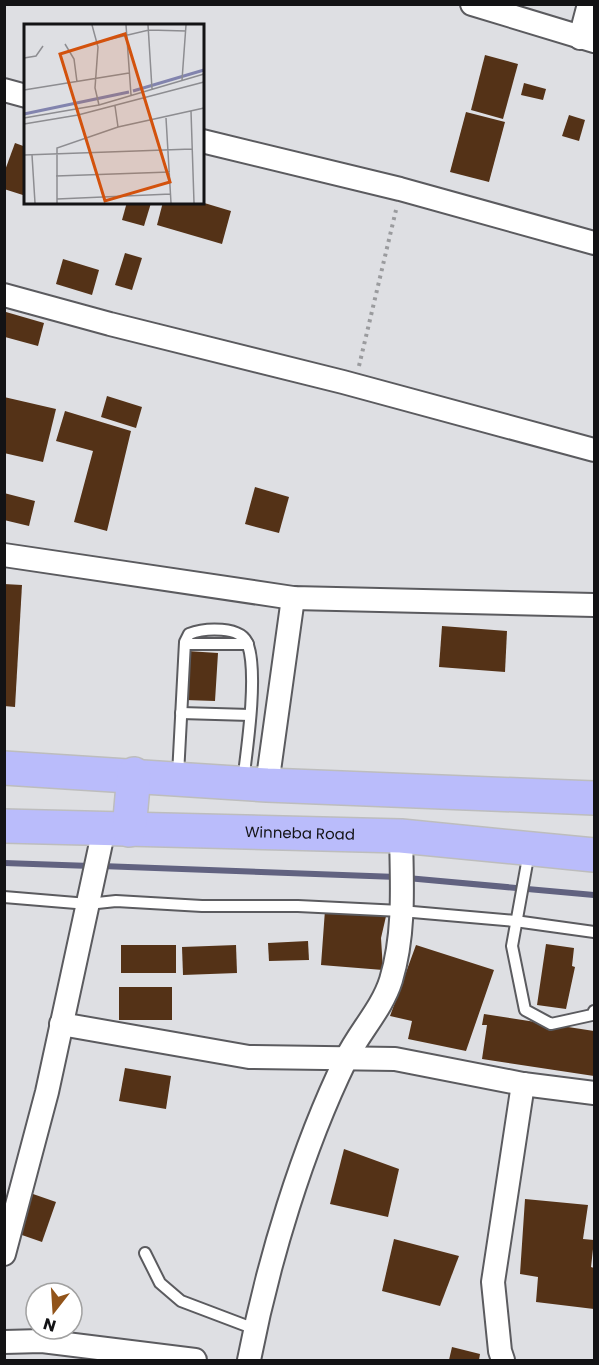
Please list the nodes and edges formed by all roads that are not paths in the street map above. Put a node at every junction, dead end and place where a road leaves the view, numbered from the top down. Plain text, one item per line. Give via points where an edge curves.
1 (472, 4) edge
2 (589, 4) edge
3 (587, 39) edge
4 (4, 90) edge
5 (24, 95) edge
6 (204, 141) edge
7 (594, 243) edge
8 (4, 295) edge
9 (594, 450) edge
10 (4, 555) edge
11 (293, 598) junction
12 (594, 605) edge
13 (181, 713) junction
14 (250, 715) junction
15 (4, 768) edge
16 (134, 774) junction
17 (177, 778) junction
18 (255, 783) junction
19 (594, 798) edge
20 (4, 826) edge
21 (116, 830) junction
22 (401, 836) junction
23 (530, 849) junction
24 (594, 855) edge
25 (4, 897) edge
26 (88, 904) junction
27 (401, 911) junction
28 (515, 921) junction
29 (594, 932) edge
30 (594, 1011) edge
31 (61, 1024) junction
32 (346, 1058) junction
33 (523, 1084) junction
34 (594, 1093) edge
35 (145, 1253) dead end
36 (4, 1254) edge
37 (255, 1329) junction
38 (4, 1342) edge
39 (195, 1360) edge
40 (249, 1360) edge
41 (503, 1360) edge

1 - 3 street
2 - 3 street
4 - 5 street
6 - 7 street via 400,189
8 - 9 street
10 - 11 street
11 - 12 street
11 - 18 street
13 - 14 lane
13 - 14 lane via 185,644 248,644
13 - 17 lane
14 - 18 lane
15 - 16 highway
16 - 17 highway
16 - 21 highway
17 - 18 highway
18 - 19 highway
20 - 21 highway, Winneba Road
21 - 22 highway, Winneba Road
21 - 26 street
22 - 23 highway, Winneba Road
22 - 27 street
23 - 24 highway, Winneba Road
23 - 28 lane
25 - 26 lane
26 - 27 lane via 116,901
26 - 31 street
27 - 28 lane
27 - 32 street via 397,958 390,982
28 - 29 lane
28 - 30 lane via 512,946 525,1010 551,1024 592,1015
31 - 32 street via 249,1058
31 - 36 street
32 - 33 street via 395,1059
32 - 37 street via 300,1174
33 - 34 street
33 - 41 street via 493,1282
35 - 37 lane via 160,1283 181,1301
37 - 40 street
38 - 39 street via 52,1342

